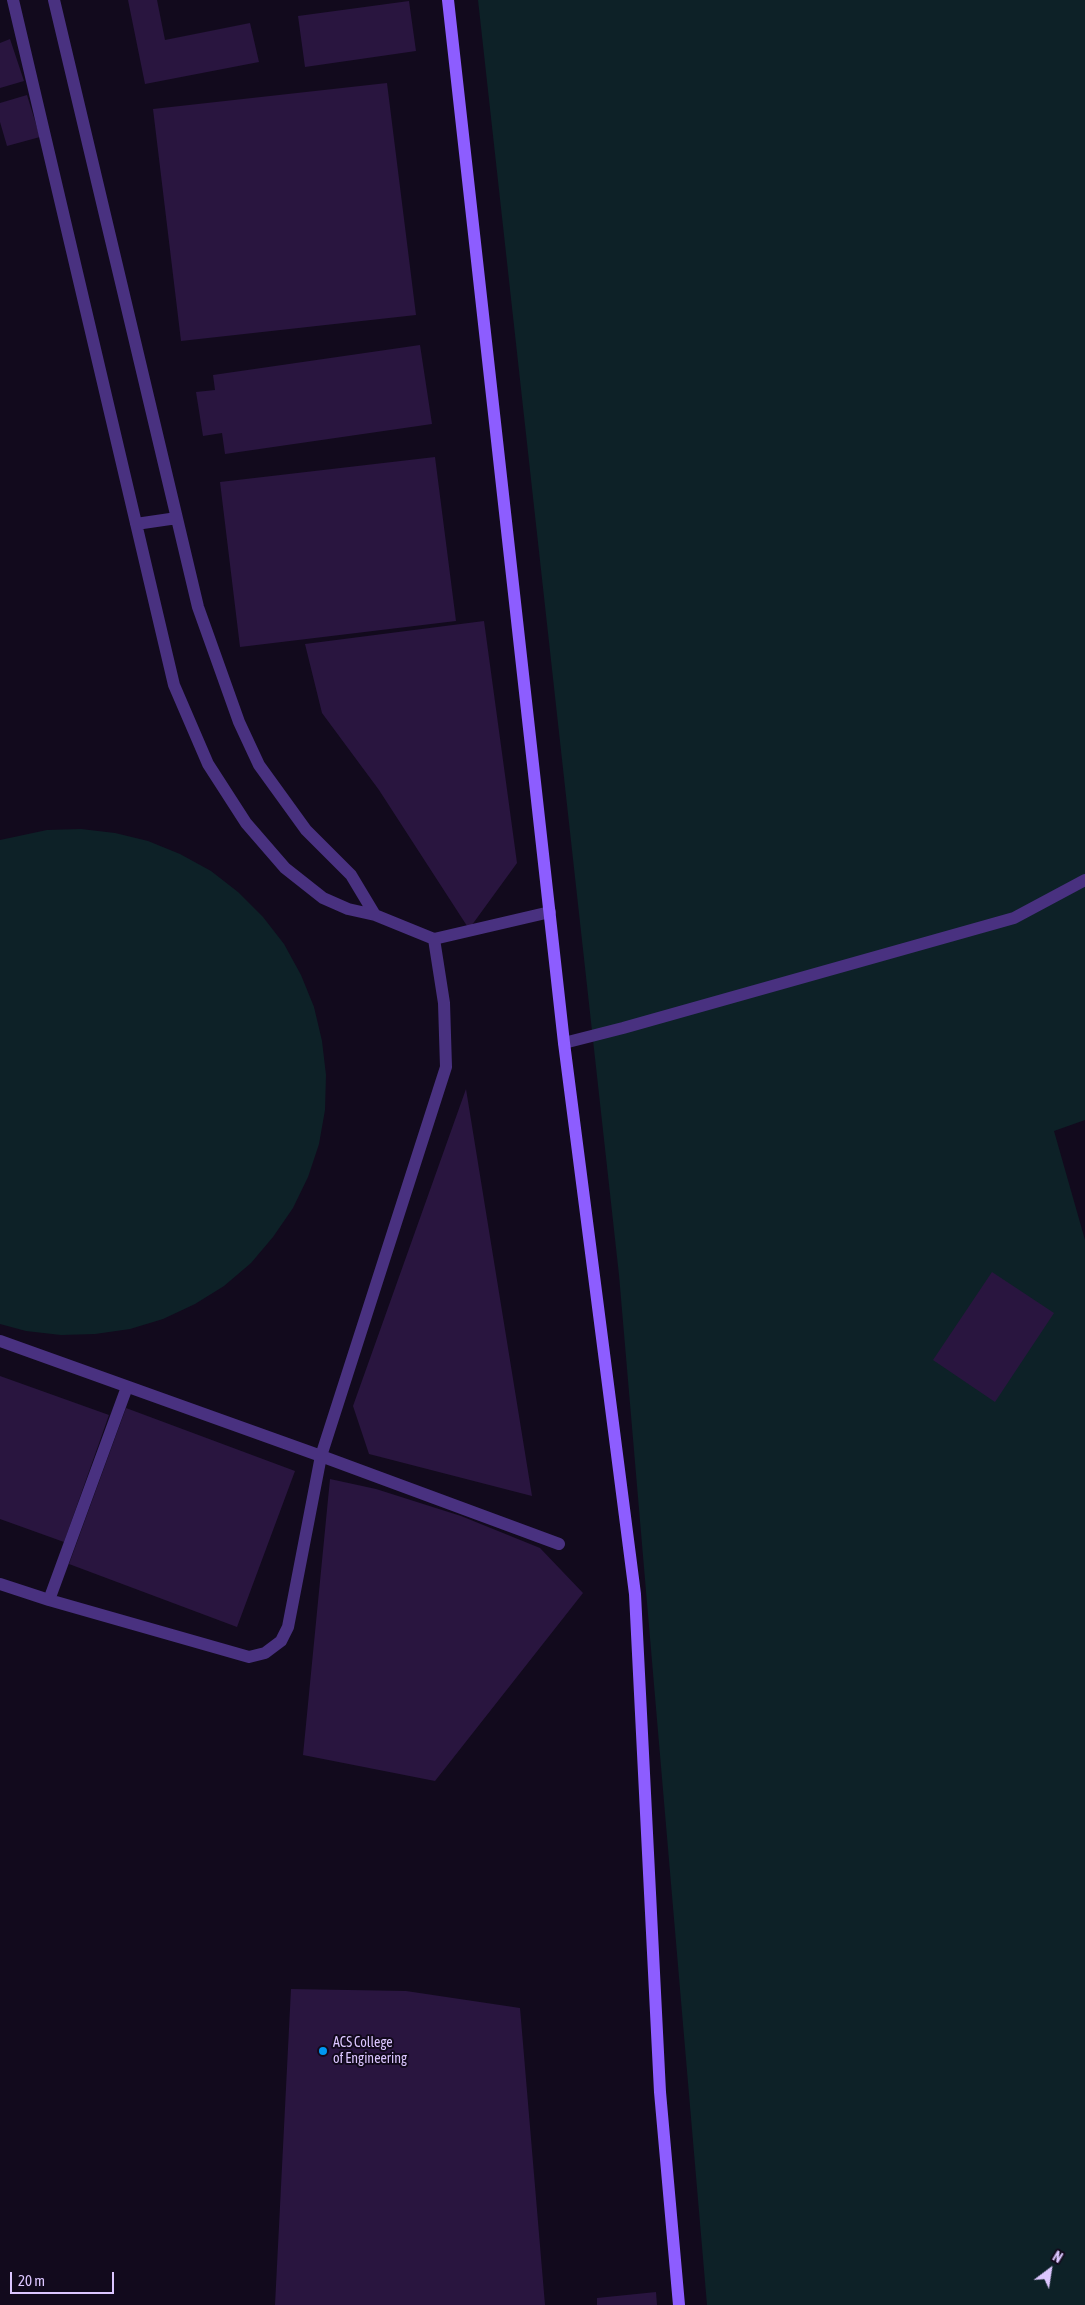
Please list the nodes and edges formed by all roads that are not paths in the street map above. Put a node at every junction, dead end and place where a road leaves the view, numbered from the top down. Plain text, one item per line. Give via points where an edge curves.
1 (13, 0) edge
2 (54, 0) edge
3 (448, 0) edge
4 (177, 518) junction
5 (136, 524) junction
6 (1085, 880) edge
7 (550, 912) junction
8 (375, 915) junction
9 (434, 939) junction
10 (564, 1043) junction
11 (0, 1341) edge
12 (127, 1387) junction
13 (321, 1456) junction
14 (559, 1544) dead end
15 (0, 1584) edge
16 (49, 1600) junction
17 (679, 2305) edge

1 - 5 lane
2 - 4 lane
3 - 7 street
4 - 5 lane
4 - 8 lane via 198,607 259,765 306,830 351,875
5 - 8 lane via 174,685 208,764 246,824 285,868 323,898 348,910
6 - 10 lane via 1014,918
7 - 9 lane
7 - 10 street
8 - 9 lane
9 - 13 lane via 444,1003 446,1067
10 - 17 street via 635,1594 660,2092
11 - 12 lane
12 - 13 lane
12 - 16 lane
13 - 14 lane
13 - 16 lane via 288,1627 281,1641 265,1653 249,1657
15 - 16 lane

